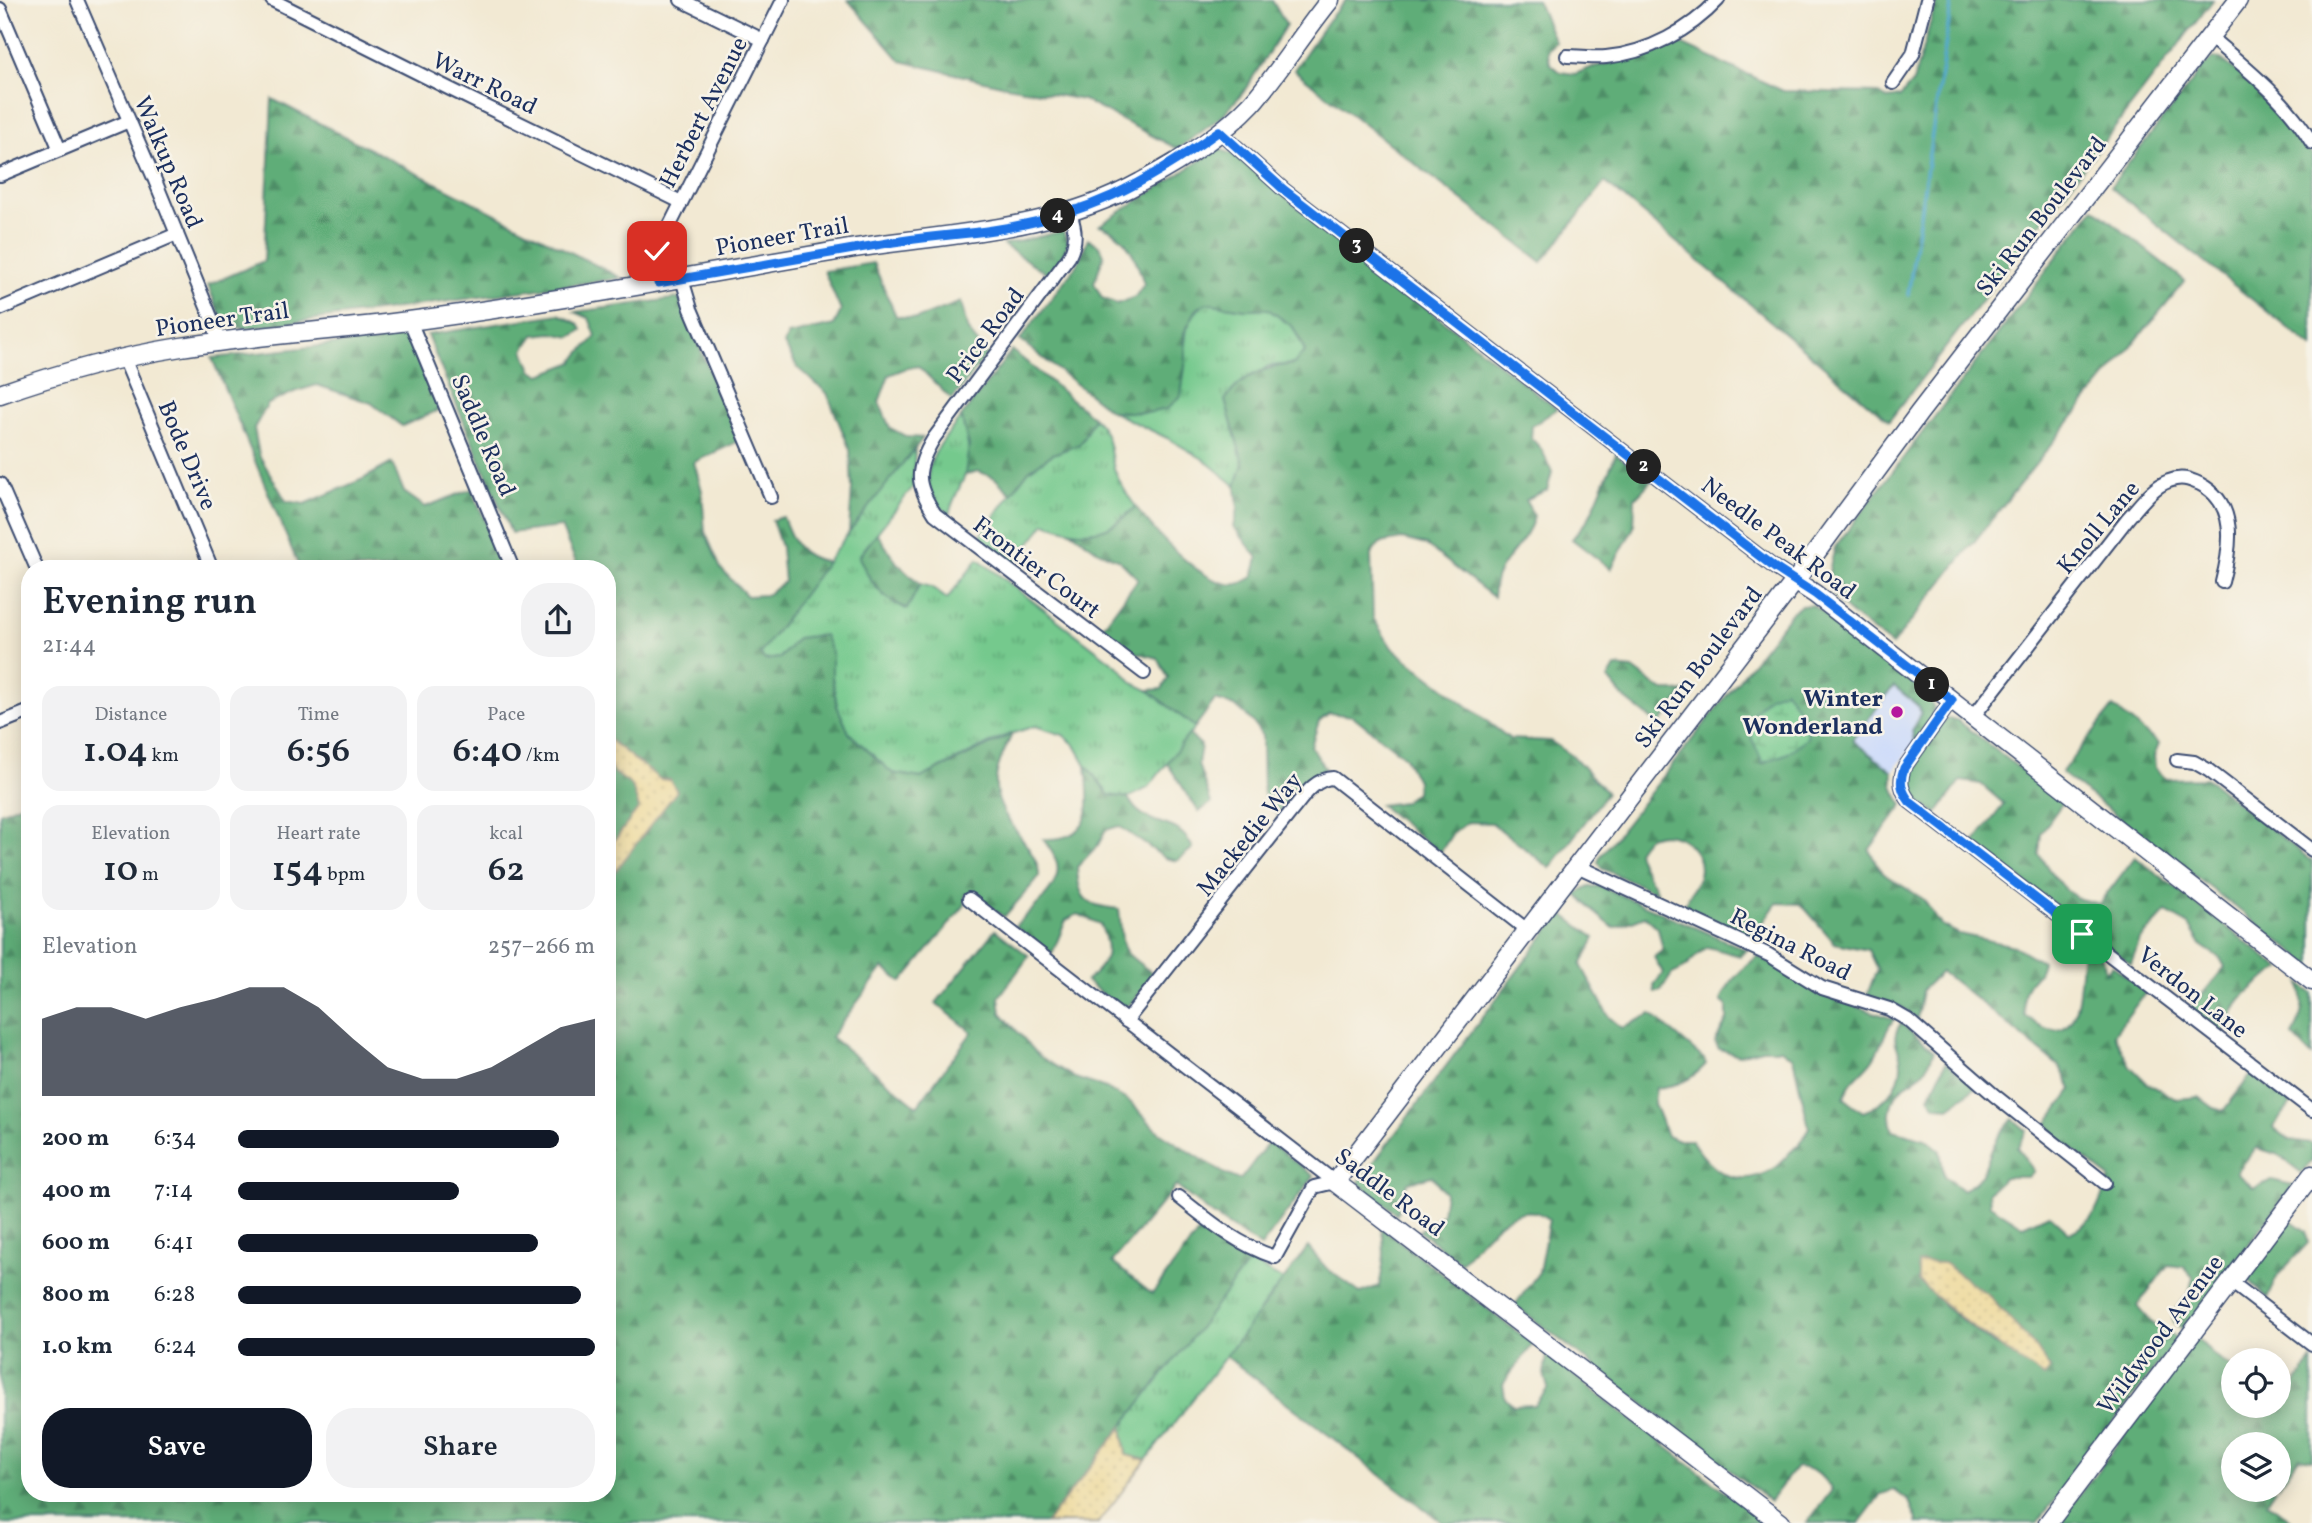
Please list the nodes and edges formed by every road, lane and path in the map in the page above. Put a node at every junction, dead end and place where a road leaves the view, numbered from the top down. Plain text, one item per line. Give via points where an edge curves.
1 (76, 0) edge
2 (272, 0) edge
3 (681, 0) edge
4 (783, 0) edge
5 (1330, 0) edge
6 (1718, 0) edge
7 (1927, 0) edge
8 (2238, 0) edge
9 (0, 9) edge
10 (2210, 37) junction
11 (763, 40) junction
12 (1567, 56) dead end
13 (1893, 83) dead end
14 (129, 121) junction
15 (1219, 131) junction
16 (2312, 143) edge
17 (60, 150) junction
18 (0, 175) edge
19 (681, 202) junction
20 (1070, 213) junction
21 (177, 234) junction
22 (682, 279) junction
23 (658, 283) junction
24 (0, 309) edge
25 (410, 321) junction
26 (219, 342) junction
27 (124, 358) junction
28 (0, 394) edge
29 (920, 482) joint
30 (0, 484) edge
31 (772, 497) dead end
32 (33, 560) edge
33 (208, 560) edge
34 (509, 560) edge
35 (1795, 581) junction
36 (2222, 582) dead end
37 (1144, 673) dead end
38 (1952, 700) junction
39 (21, 715) edge
40 (1973, 717) junction
41 (0, 723) edge
42 (2177, 760) dead end
43 (2312, 850) edge
44 (1577, 866) junction
45 (969, 900) dead end
46 (1527, 930) junction
47 (2312, 981) edge
48 (1126, 1021) junction
49 (2312, 1110) edge
50 (2312, 1175) edge
51 (1335, 1182) junction
52 (2105, 1183) dead end
53 (1179, 1198) dead end
54 (2231, 1282) junction
55 (2312, 1344) edge
56 (1781, 1523) edge
57 (2048, 1523) edge

1 - 14 street, Walkup Road
2 - 19 street, Warr Road
3 - 11 street
4 - 11 street, Herbert Avenue
5 - 15 street, Pioneer Trail via 1259,95
6 - 12 street via 1686,28 1643,48 1606,57
7 - 13 street via 1913,54
8 - 10 street, Ski Run Boulevard
9 - 17 street
10 - 16 street via 2274,92
10 - 35 street, Ski Run Boulevard
11 - 19 street, Herbert Avenue
14 - 17 street
14 - 21 street, Walkup Road
15 - 20 street, Pioneer Trail via 1145,180
15 - 35 street, Needle Peak Road via 1283,189
17 - 18 street
19 - 23 street, Herbert Avenue via 657,251
20 - 22 street, Pioneer Trail via 993,230 898,241
20 - 29 street, Price Road via 1076,244 1069,257 934,438 921,458
21 - 24 street
21 - 26 street, Walkup Road
22 - 23 street, Pioneer Trail
22 - 31 street
23 - 25 street, Pioneer Trail
25 - 26 street, Pioneer Trail
25 - 34 street, Saddle Road
26 - 27 street, Pioneer Trail
27 - 28 street, Pioneer Trail
27 - 33 street, Bode Drive
29 - 37 street, Frontier Court via 935,514
30 - 32 street
35 - 38 street, Needle Peak Road
35 - 44 street, Ski Run Boulevard
36 - 40 street, Knoll Lane via 2230,532 2221,502 2208,488 2187,478 2168,481 2128,518
38 - 40 street, Needle Peak Road
38 - 49 street, Verdon Lane via 1904,768 1902,792 1910,802
39 - 41 street
40 - 47 street, Needle Peak Road
42 - 43 street via 2208,769
44 - 46 street, Ski Run Boulevard
44 - 52 street, Regina Road via 1749,945 1822,988 1889,1009 1908,1020
45 - 48 street, Saddle Road
46 - 48 street, Mackedie Way via 1333,778 1323,779 1290,813
46 - 51 street, Ski Run Boulevard
48 - 51 street, Saddle Road
50 - 54 street, Wildwood Avenue
51 - 53 street, Ski Run Boulevard via 1314,1187 1275,1257 1252,1250
51 - 56 street, Saddle Road
54 - 55 street
54 - 57 street, Wildwood Avenue

